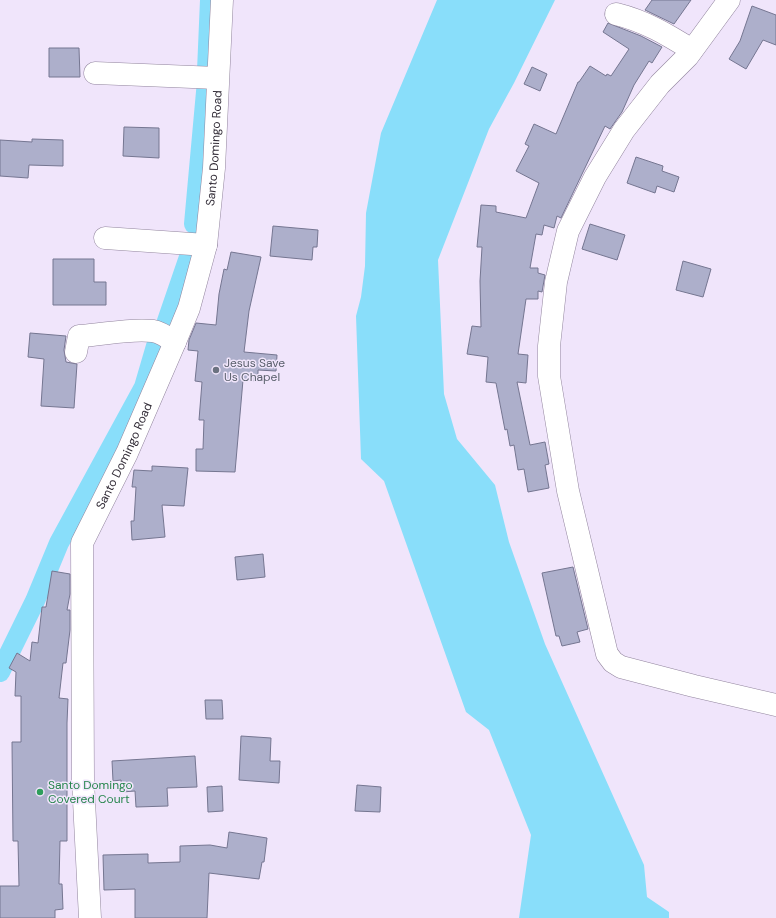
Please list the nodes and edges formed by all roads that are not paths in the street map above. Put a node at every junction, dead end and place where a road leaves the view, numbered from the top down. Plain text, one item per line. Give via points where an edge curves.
1 (222, 0) edge
2 (728, 0) edge
3 (616, 14) dead end
4 (692, 50) junction
5 (95, 73) dead end
6 (217, 78) junction
7 (105, 238) dead end
8 (206, 245) junction
9 (176, 342) junction
10 (76, 352) dead end
11 (776, 705) edge
12 (90, 918) edge

1 - 6 street, Santo Domingo Road
2 - 4 street
3 - 4 street via 654,27
4 - 11 street via 660,84 624,130 595,177 568,231 556,282 549,346 549,376 568,491 607,654 621,667
5 - 6 street
6 - 8 street, Santo Domingo Road via 214,168
7 - 8 street
8 - 9 street, Santo Domingo Road via 189,308
9 - 10 street via 154,331 123,331 79,336
9 - 12 street, Santo Domingo Road via 127,453 82,542 83,781

